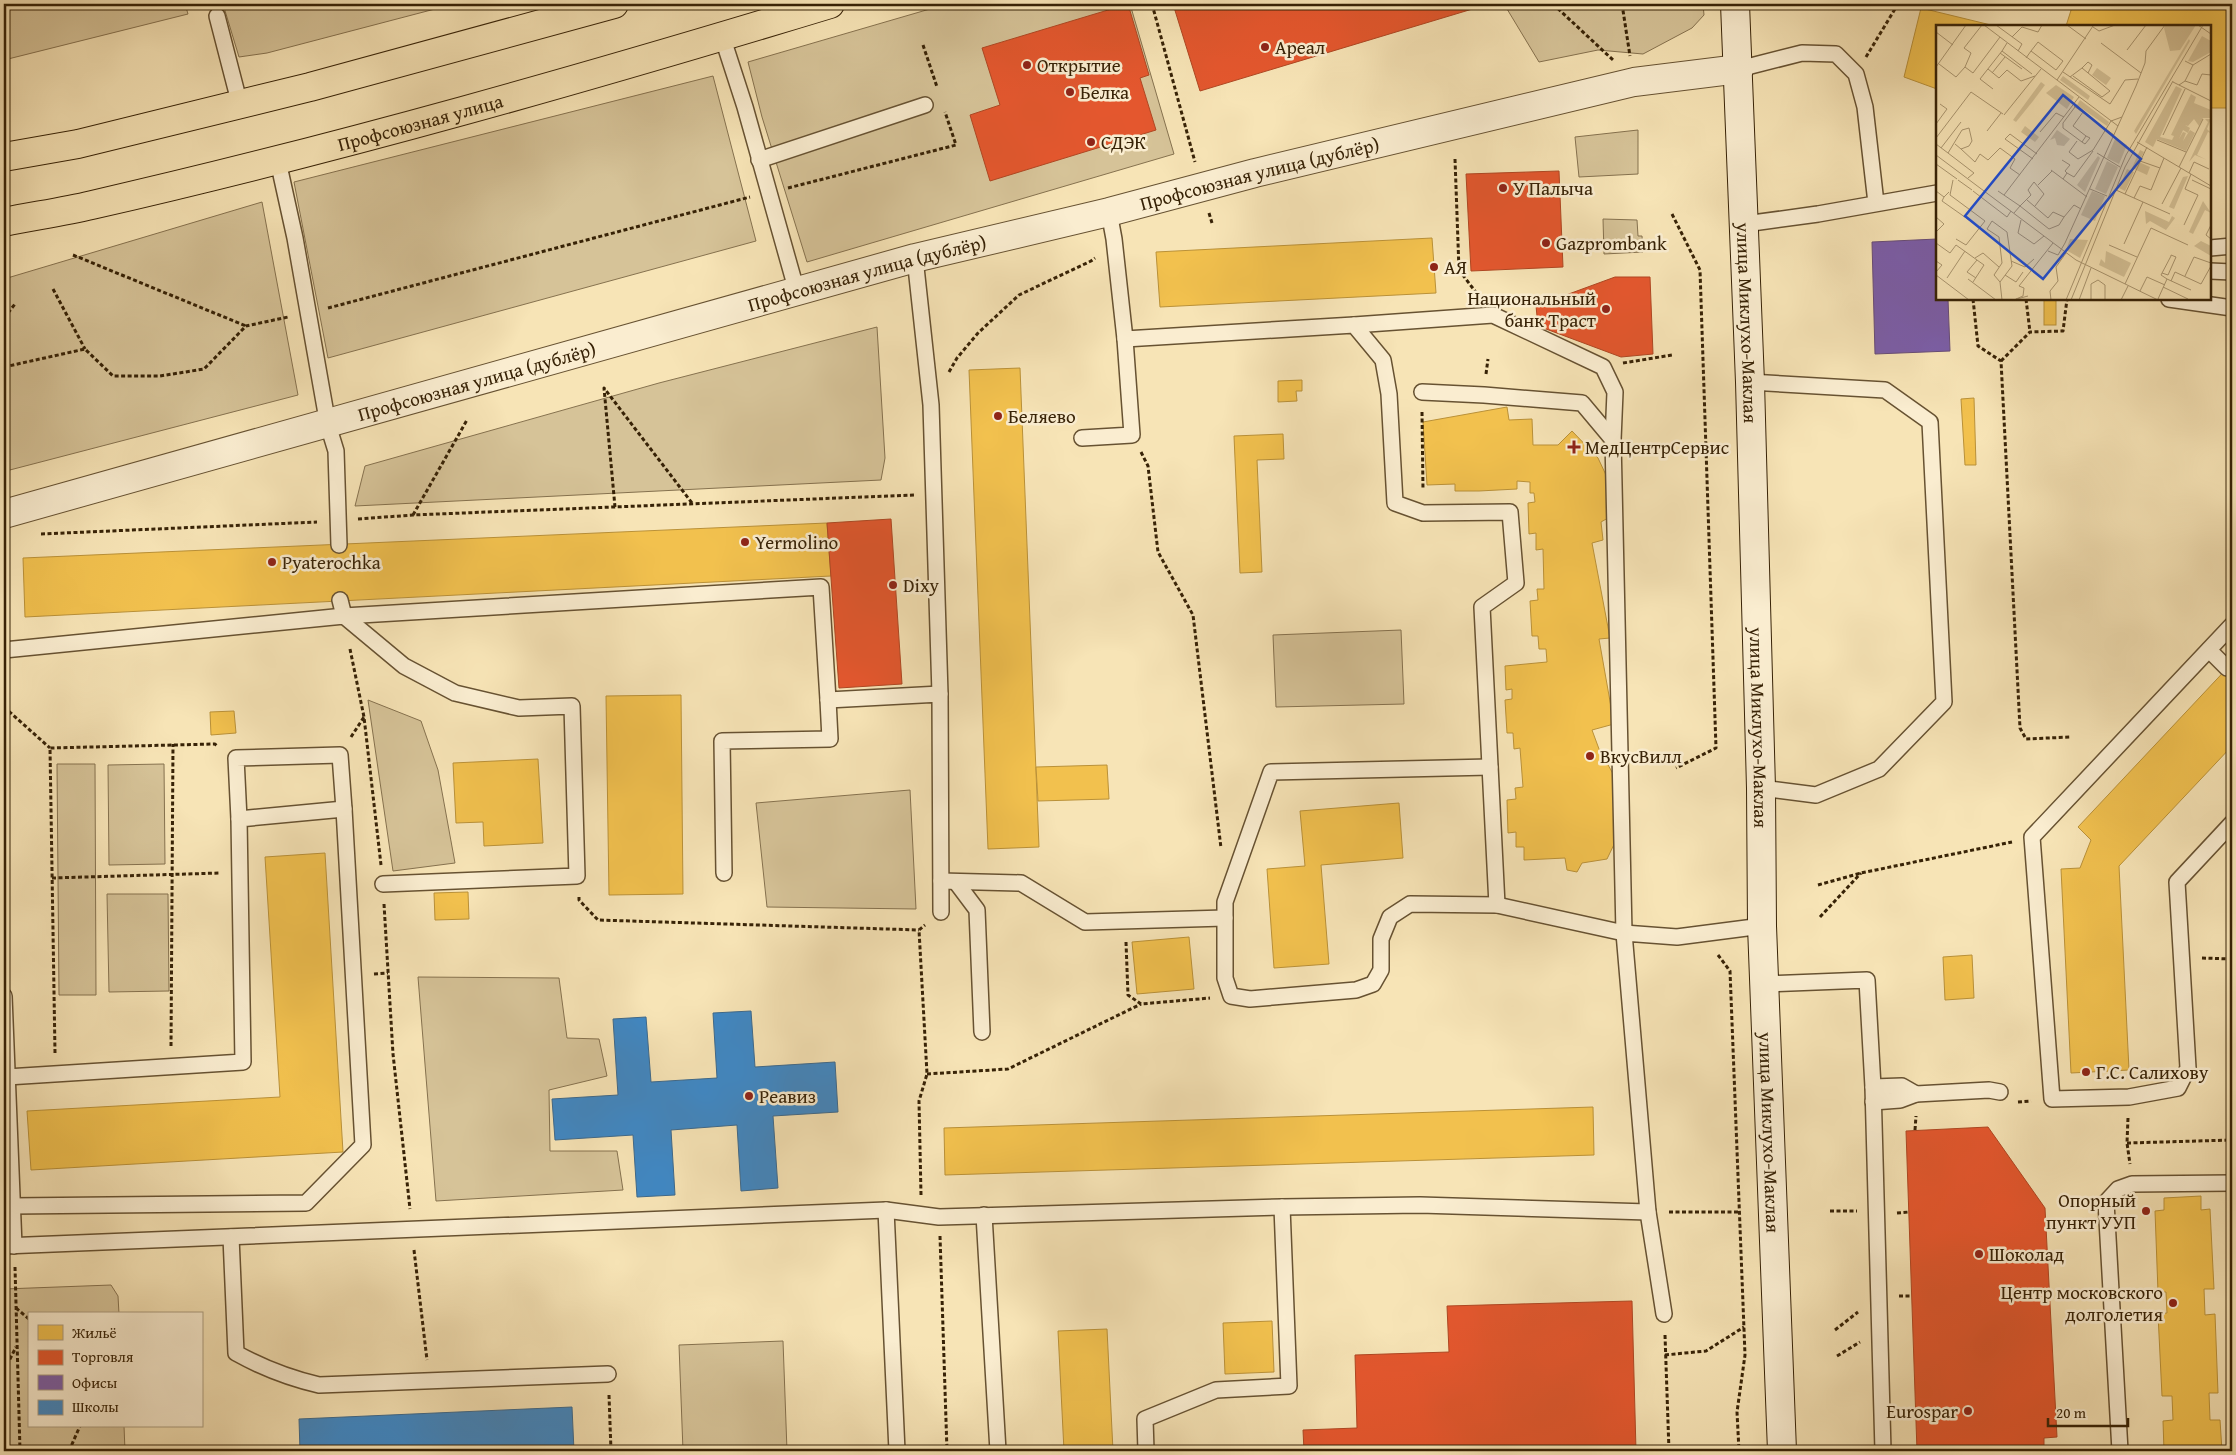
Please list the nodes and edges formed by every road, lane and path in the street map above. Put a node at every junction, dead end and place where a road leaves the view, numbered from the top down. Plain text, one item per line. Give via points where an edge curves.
1 (614, 4) edge
2 (830, 4) edge
3 (1152, 4) edge
4 (1553, 4) edge
5 (1622, 4) edge
6 (1735, 4) edge
7 (1898, 4) edge
8 (580, 9) edge
9 (217, 16) dead end
10 (722, 36) junction
11 (923, 45) dead end
12 (1739, 69) junction
13 (1856, 74) junction
14 (1634, 82) junction
15 (938, 90) dead end
16 (926, 104) dead end
17 (240, 105) junction
18 (944, 109) dead end
19 (4, 158) edge
20 (1455, 159) dead end
21 (278, 160) junction
22 (759, 160) junction
23 (1202, 186) junction
24 (769, 193) junction
25 (1936, 193) edge
26 (1876, 203) junction
27 (1109, 212) junction
28 (1672, 214) dead end
29 (4, 222) edge
30 (1212, 222) dead end
31 (1744, 224) junction
32 (1114, 239) junction
33 (2232, 246) edge
34 (2211, 248) edge
35 (73, 255) dead end
36 (916, 258) junction
37 (2211, 271) edge
38 (2232, 272) edge
39 (53, 289) dead end
40 (797, 292) junction
41 (1973, 300) edge
42 (2026, 300) edge
43 (2067, 300) edge
44 (2176, 300) edge
45 (15, 304) dead end
46 (2232, 308) edge
47 (308, 313) junction
48 (1493, 315) junction
49 (4, 318) edge
50 (1354, 325) junction
51 (246, 326) junction
52 (2030, 332) junction
53 (1125, 339) junction
54 (85, 349) junction
55 (1672, 355) dead end
56 (2001, 361) junction
57 (4, 367) edge
58 (1603, 367) junction
59 (1750, 382) junction
60 (1422, 392) joint
61 (931, 405) junction
62 (466, 420) dead end
63 (328, 425) junction
64 (1132, 435) junction
65 (1082, 438) dead end
66 (1613, 440) junction
67 (935, 494) junction
68 (692, 504) junction
69 (615, 507) junction
70 (4, 514) edge
71 (1423, 514) junction
72 (413, 515) junction
73 (337, 520) junction
74 (34, 534) dead end
75 (339, 545) dead end
76 (340, 600) dead end
77 (344, 616) junction
78 (2232, 625) edge
79 (4, 650) edge
80 (2209, 650) junction
81 (2228, 668) dead end
82 (940, 694) junction
83 (828, 700) junction
84 (4, 707) edge
85 (2071, 737) dead end
86 (174, 744) junction
87 (50, 748) junction
88 (236, 758) junction
89 (1490, 767) junction
90 (1676, 768) dead end
91 (1761, 788) junction
92 (344, 809) junction
93 (239, 819) junction
94 (2232, 823) edge
95 (2032, 837) junction
96 (1238, 865) junction
97 (238, 873) junction
98 (724, 873) dead end
99 (1861, 873) junction
100 (174, 875) junction
101 (577, 876) junction
102 (52, 878) junction
103 (940, 881) junction
104 (956, 882) junction
105 (383, 884) junction
106 (1818, 885) dead end
107 (1497, 905) junction
108 (940, 912) joint
109 (1820, 917) dead end
110 (1225, 918) junction
111 (1125, 921) junction
112 (1762, 926) junction
113 (919, 930) junction
114 (1624, 933) junction
115 (1711, 956) dead end
116 (2181, 958) junction
117 (2232, 959) edge
118 (1764, 984) junction
119 (4, 996) edge
120 (1231, 996) junction
121 (1141, 1004) junction
122 (982, 1032) dead end
123 (171, 1067) junction
124 (56, 1074) junction
125 (926, 1074) junction
126 (7, 1077) junction
127 (2000, 1092) joint
128 (1873, 1094) junction
129 (2052, 1099) junction
130 (2232, 1140) edge
131 (2127, 1142) dead end
132 (2232, 1184) edge
133 (12, 1206) junction
134 (1282, 1207) junction
135 (886, 1210) junction
136 (1830, 1211) dead end
137 (1875, 1211) junction
138 (1648, 1212) junction
139 (1738, 1212) junction
140 (984, 1215) junction
141 (939, 1217) junction
142 (412, 1229) junction
143 (231, 1237) junction
144 (9, 1246) edge
145 (16, 1308) junction
146 (1664, 1314) joint
147 (28, 1318) edge
148 (1744, 1327) junction
149 (17, 1345) junction
150 (1665, 1355) junction
151 (4, 1371) edge
152 (608, 1374) joint
153 (429, 1381) junction
154 (79, 1428) edge
155 (20, 1451) edge
156 (69, 1451) edge
157 (611, 1451) edge
158 (897, 1451) edge
159 (947, 1451) edge
160 (998, 1451) edge
161 (1146, 1451) edge
162 (1669, 1451) edge
163 (1739, 1451) edge
164 (1782, 1451) edge
165 (1883, 1451) edge
166 (2120, 1451) edge

1 - 8 main road
2 - 10 main road, Профсоюзная улица
3 - 23 path
4 - 14 path
5 - 14 path
6 - 12 street, улица Миклухо-Маклая
7 - 13 path
8 - 17 main road
9 - 17 lane
10 - 21 main road, Профсоюзная улица
10 - 22 lane via 746,107
11 - 15 path
12 - 13 lane via 1802,53 1836,54
12 - 14 street, Профсоюзная улица (дублёр)
12 - 31 street, улица Миклухо-Маклая
13 - 26 lane via 1865,107
14 - 23 street, Профсоюзная улица (дублёр)
16 - 22 lane
17 - 19 main road via 78,144
18 - 24 path via 956,145
20 - 48 path via 1459,270
21 - 29 main road, Профсоюзная улица via 90,206
21 - 47 lane
22 - 24 lane
23 - 27 street, Профсоюзная улица (дублёр)
23 - 30 path
24 - 40 lane
24 - 47 path
25 - 26 lane
26 - 31 lane
27 - 32 lane
27 - 36 street, Профсоюзная улица (дублёр)
28 - 90 path via 1700,270 1716,748
31 - 59 street, улица Миклухо-Маклая
32 - 53 lane
32 - 61 path via 1091,262 1019,295 978,333 957,358
33 - 34 lane
35 - 51 path
36 - 40 street, Профсоюзная улица (дублёр)
36 - 61 lane
37 - 38 lane
39 - 54 path
40 - 63 street, Профсоюзная улица (дублёр)
41 - 56 path via 1978,346
42 - 52 path
43 - 52 path via 2063,332
44 - 46 lane
45 - 49 path
47 - 51 path
47 - 63 lane
48 - 50 lane
48 - 58 lane
50 - 53 lane
50 - 71 lane via 1383,360 1389,394 1395,503
51 - 54 path via 204,369 160,376 113,376
52 - 56 path
53 - 64 lane
54 - 57 path
55 - 58 path
56 - 85 path via 2020,728 2026,739
58 - 66 lane via 1615,392
59 - 91 street, улица Миклухо-Маклая
59 - 91 lane via 1885,390 1930,422 1944,702 1879,769 1816,795
60 - 66 lane via 1582,403
60 - 71 path
61 - 67 lane
62 - 72 path
63 - 70 street, Профсоюзная улица (дублёр)
63 - 73 lane via 336,451
64 - 65 lane
64 - 96 path via 1148,466 1158,552 1193,615 1222,853
66 - 114 lane
67 - 68 path
67 - 82 lane
68 - 69 path
68 - 69 path via 604,388
69 - 72 path
71 - 89 lane via 1510,512 1516,583 1482,606
72 - 73 path
73 - 74 path
73 - 75 lane
76 - 77 lane
77 - 79 lane
77 - 83 lane via 821,587
77 - 101 lane via 404,666 455,693 519,708 572,706
77 - 105 path via 364,717
78 - 80 lane
80 - 81 lane
80 - 95 lane
82 - 83 lane
82 - 103 lane
83 - 98 lane via 830,739 722,741
84 - 87 path
86 - 87 path
86 - 88 path via 215,744
86 - 100 path
87 - 102 path
88 - 92 lane via 340,755
88 - 93 lane
89 - 96 lane via 1271,772
89 - 107 lane
91 - 112 street, улица Миклухо-Маклая
92 - 93 lane
92 - 133 lane via 362,1145 306,1203
93 - 97 lane
94 - 116 lane via 2176,882
95 - 99 path
95 - 129 lane
96 - 110 lane via 1226,902
97 - 100 path
97 - 123 lane via 243,1062
99 - 106 path
99 - 109 path
100 - 102 path
100 - 123 path
101 - 105 lane
101 - 113 path via 579,900 598,920
102 - 124 path
103 - 104 lane
103 - 108 lane
104 - 111 lane via 1021,883 1085,922
104 - 122 lane via 977,910
105 - 142 path via 393,1054
107 - 114 lane
107 - 120 lane via 1410,904 1390,917 1381,939 1381,970 1373,984 1356,990 1260,998
108 - 113 path
110 - 111 lane
110 - 120 lane via 1225,978
111 - 121 path via 1128,994
112 - 114 lane via 1677,937
112 - 118 street, улица Миклухо-Маклая
113 - 125 path
114 - 138 lane
115 - 139 path via 1720,955 1730,971
116 - 117 path
116 - 129 lane via 2188,1068 2178,1088 2130,1097
118 - 128 lane via 1867,980
118 - 164 street, улица Миклухо-Маклая
119 - 126 lane
120 - 121 path
121 - 125 path via 1008,1069
123 - 124 lane
124 - 126 lane
125 - 141 path via 919,1101 921,1199
126 - 133 lane
127 - 128 lane via 1916,1094 1900,1100
127 - 129 path via 2009,1102
128 - 137 lane
130 - 131 path
132 - 166 lane via 2132,1184 2118,1189 2106,1202
133 - 144 lane
134 - 138 lane via 1420,1205
134 - 140 lane
134 - 161 lane via 1289,1386 1216,1390 1145,1420
135 - 141 lane
135 - 142 lane
135 - 158 lane
136 - 137 path
137 - 165 lane
138 - 139 path
138 - 146 lane
139 - 148 path
140 - 141 lane
140 - 160 lane
141 - 159 path
142 - 143 lane
142 - 153 path
143 - 144 lane
143 - 153 lane via 236,1353 264,1368 320,1384
144 - 145 path
145 - 147 path
145 - 149 path
146 - 150 path
148 - 150 path via 1706,1351
148 - 163 path via 1745,1355 1736,1412
149 - 151 path
149 - 155 path
150 - 162 path
152 - 153 lane
152 - 157 path
154 - 156 path

